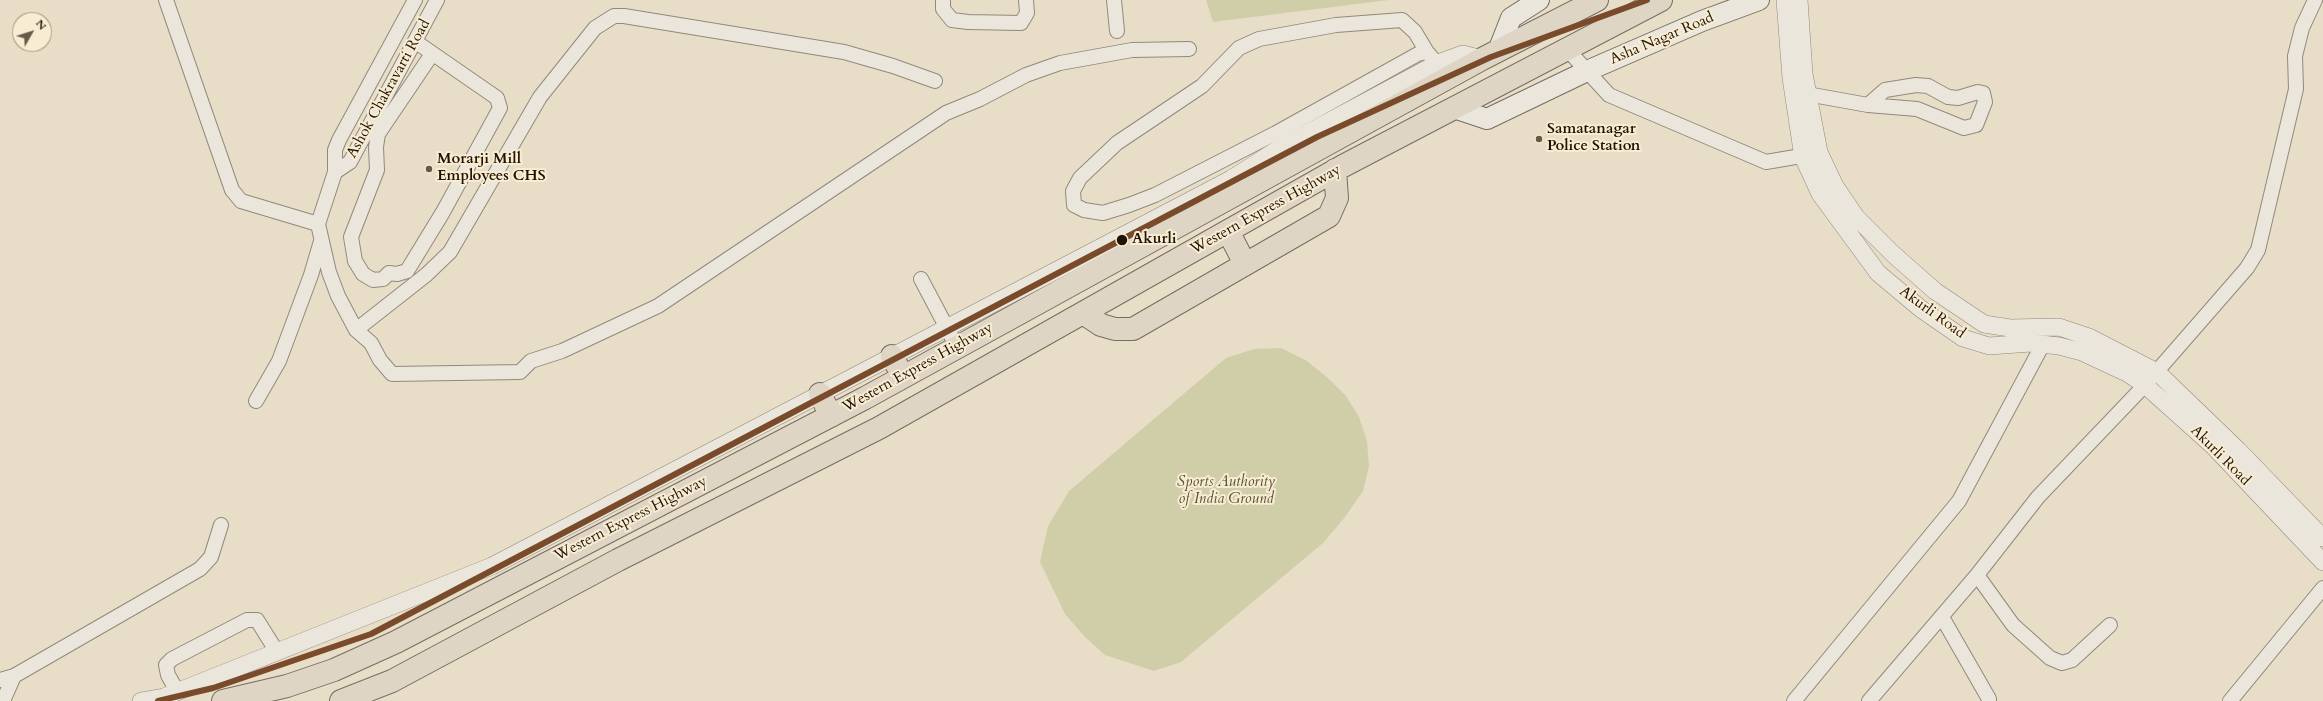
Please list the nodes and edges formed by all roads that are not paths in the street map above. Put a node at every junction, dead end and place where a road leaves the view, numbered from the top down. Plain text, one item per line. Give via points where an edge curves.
1 (166, 0) edge
2 (415, 0) edge
3 (437, 0) edge
4 (943, 0) edge
5 (1026, 0) edge
6 (1114, 0) edge
7 (1538, 0) edge
8 (1597, 0) edge
9 (1661, 0) edge
10 (1759, 0) edge
11 (1785, 0) edge
12 (1799, 0) edge
13 (2315, 0) edge
14 (1116, 31) dead end
15 (416, 42) junction
16 (1566, 48) junction
17 (1189, 49) dead end
18 (432, 54) junction
19 (1490, 55) junction
20 (1438, 64) junction
21 (1587, 71) junction
22 (376, 73) junction
23 (935, 81) dead end
24 (393, 85) junction
25 (1807, 94) junction
26 (1868, 105) junction
27 (1454, 108) junction
28 (1280, 139) junction
29 (339, 140) junction
30 (356, 149) junction
31 (1811, 154) junction
32 (377, 164) junction
33 (1335, 170) junction
34 (335, 172) junction
35 (318, 224) junction
36 (1228, 231) junction
37 (321, 241) junction
38 (1245, 264) junction
39 (922, 278) dead end
40 (1083, 313) junction
41 (946, 327) junction
42 (356, 330) junction
43 (2043, 344) junction
44 (957, 347) junction
45 (892, 356) junction
46 (2156, 372) junction
47 (903, 377) junction
48 (2145, 385) junction
49 (820, 394) junction
50 (256, 401) dead end
51 (831, 416) junction
52 (221, 525) dead end
53 (2323, 538) edge
54 (2323, 562) edge
55 (1977, 575) junction
56 (2323, 588) edge
57 (1942, 617) junction
58 (2110, 625) dead end
59 (277, 652) junction
60 (14, 676) junction
61 (0, 680) edge
62 (171, 696) edge
63 (1989, 699) dead end
64 (3, 701) edge
65 (141, 701) edge
66 (223, 701) edge
67 (341, 701) edge
68 (1794, 701) edge
69 (1869, 701) edge
70 (2230, 701) edge

1 - 35 street via 232,190 242,201
2 - 22 street, Ashok Chakravarti Road
3 - 15 street, Ashok Chakravarti Road
4 - 5 street via 943,9 952,20 1021,23 1027,13
6 - 14 street
7 - 19 main road via 1511,18
8 - 19 highway, Western Express Highway
9 - 16 highway, Western Express Highway
10 - 21 main road, Asha Nagar Road via 1702,21
11 - 31 street, Akurli Road via 1791,78
12 - 25 street, Akurli Road
13 - 46 street via 2302,28 2295,56 2296,89 2258,250 2232,287
15 - 18 street
15 - 24 street, Ashok Chakravarti Road
16 - 21 street
16 - 27 highway, Western Express Highway
17 - 42 street via 1132,50 1060,63 1026,75 946,113 658,306 562,351 531,361 520,372 392,374 380,360 371,343
18 - 32 street via 378,134
18 - 32 street via 497,98 500,108 443,212 407,271 389,273 383,279 373,280 363,274 355,261 351,237 377,170
19 - 20 highway, Western Express Highway
20 - 28 street
20 - 28 street via 1415,32 1402,20 1336,25 1259,39 1239,48 1202,86 1117,143 1080,178 1073,191 1074,205 1084,210 1103,213 1129,205
20 - 44 highway, Western Express Highway
21 - 27 main road, Asha Nagar Road via 1487,119
21 - 31 street via 1609,95 1766,162
22 - 24 street
22 - 29 street, Ashok Chakravarti Road
23 - 42 street via 844,52 624,16 610,18 595,28 540,97 450,252 426,275
24 - 30 street, Ashok Chakravarti Road
25 - 26 street
25 - 31 street, Akurli Road
26 - 26 street via 1917,109 1964,128 1976,125 1985,102 1983,93 1958,98 1928,86 1916,85 1884,90
27 - 33 highway, Western Express Highway
28 - 41 street via 1231,179
29 - 30 street
29 - 34 street, Ashok Chakravarti Road via 335,150
30 - 32 street
30 - 34 street, Ashok Chakravarti Road via 350,162
31 - 43 street, Akurli Road via 1820,194 1842,227 1878,273 1921,309 1963,338 1989,346
31 - 46 street, Akurli Road via 1861,222 1893,254 1935,290 1984,324 2010,328 2059,327 2089,337
33 - 36 highway, Western Express Highway
33 - 38 highway via 1337,198 1329,216
34 - 35 street, Ashok Chakravarti Road
35 - 37 street
36 - 38 highway
36 - 40 highway, Western Express Highway
37 - 42 street via 338,296
37 - 50 street via 279,361
38 - 40 highway via 1133,329 1115,329 1101,325
39 - 41 street
40 - 67 highway, Western Express Highway via 879,428 618,560 392,681
41 - 44 street
41 - 45 street
43 - 48 street, Akurli Road via 2082,352 2127,373
43 - 68 street via 1959,500
44 - 47 highway, Western Express Highway
45 - 47 highway
45 - 49 street
46 - 48 street
46 - 53 street, Akurli Road via 2238,450
47 - 51 highway, Western Express Highway
48 - 54 street, Akurli Road via 2213,446
48 - 55 street via 2038,497
49 - 51 highway
49 - 59 street via 492,566
51 - 66 highway, Western Express Highway via 396,642 334,670 287,686
52 - 60 street via 211,557 200,569
55 - 57 street
55 - 58 street via 2013,625 2050,658 2062,663 2072,660
56 - 70 street
57 - 63 street
57 - 69 street
59 - 62 street
59 - 62 street via 257,620 247,620 172,659 166,665
60 - 61 street
60 - 64 street
62 - 65 street

